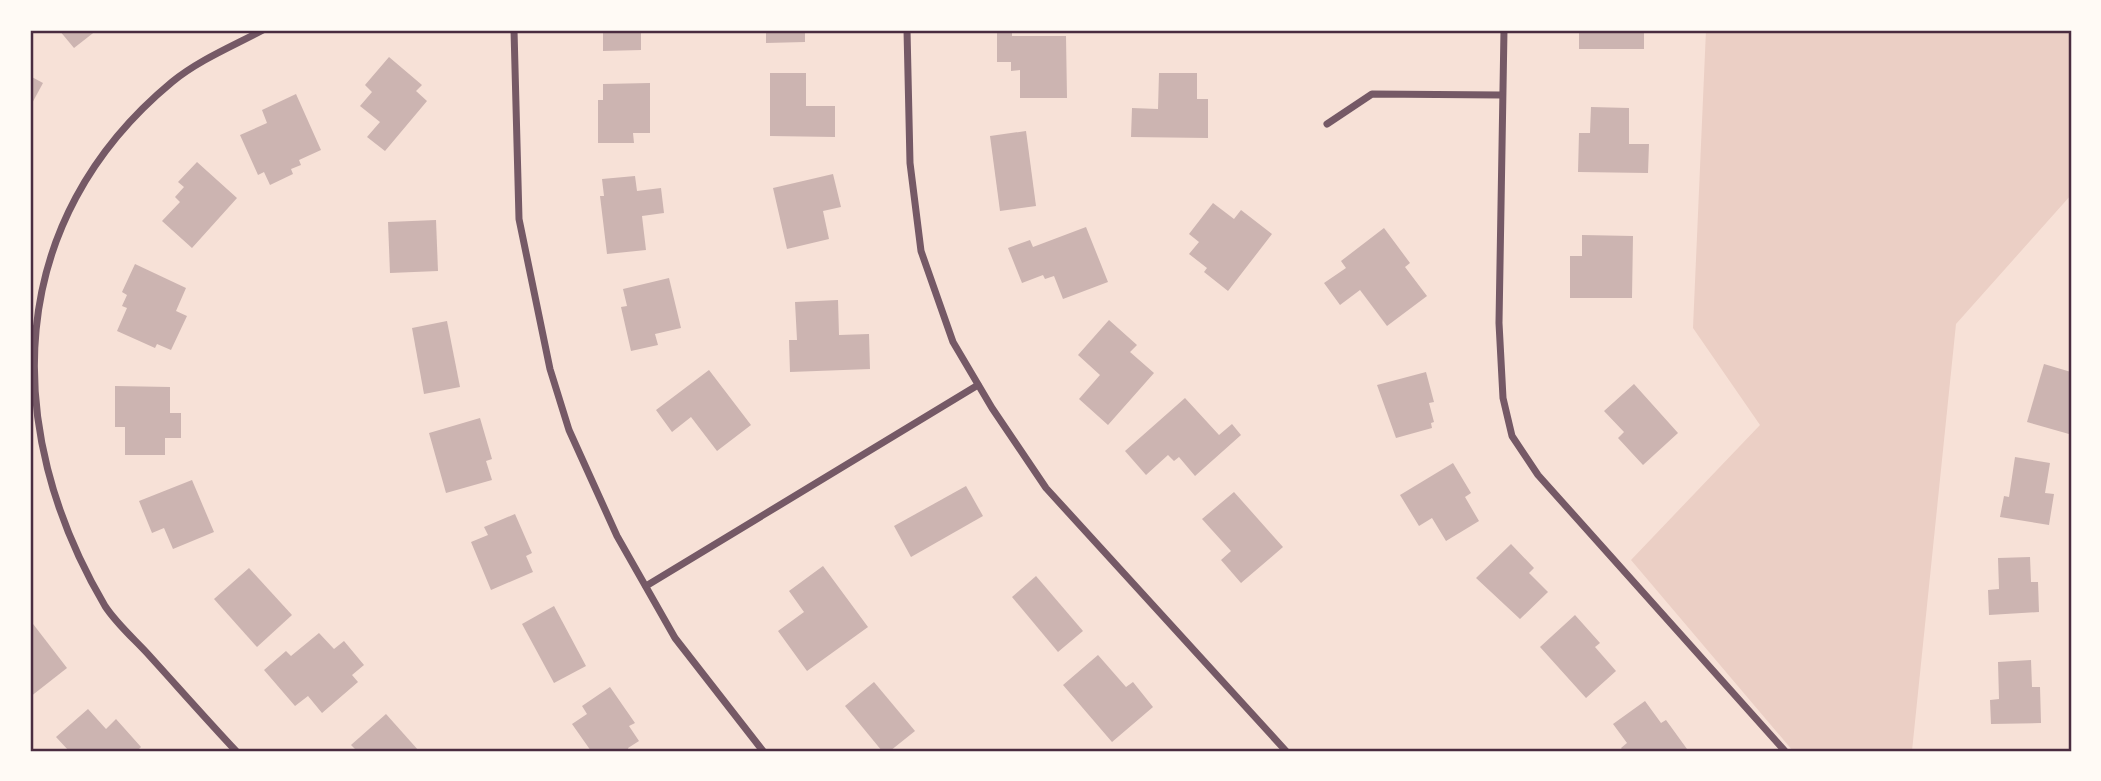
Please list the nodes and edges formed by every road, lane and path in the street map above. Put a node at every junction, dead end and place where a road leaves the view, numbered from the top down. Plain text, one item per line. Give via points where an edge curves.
1 (263, 30) edge
2 (514, 30) edge
3 (907, 30) edge
4 (1504, 30) edge
5 (1502, 96) junction
6 (1327, 124) dead end
7 (31, 341) edge
8 (978, 385) junction
9 (646, 586) junction
10 (236, 751) edge
11 (763, 751) edge
12 (1286, 751) edge
13 (1786, 751) edge

1 - 7 street via 172,82 90,169 47,259
2 - 9 street via 519,219 550,369 569,430 617,536
3 - 8 street via 911,163 921,251 953,342
4 - 5 street
5 - 6 street via 1372,94
5 - 13 street via 1499,323 1503,398 1512,436 1538,475
7 - 10 street via 35,432 52,495 78,556 106,608
8 - 9 street
8 - 12 street via 1046,488
9 - 11 street via 675,638

